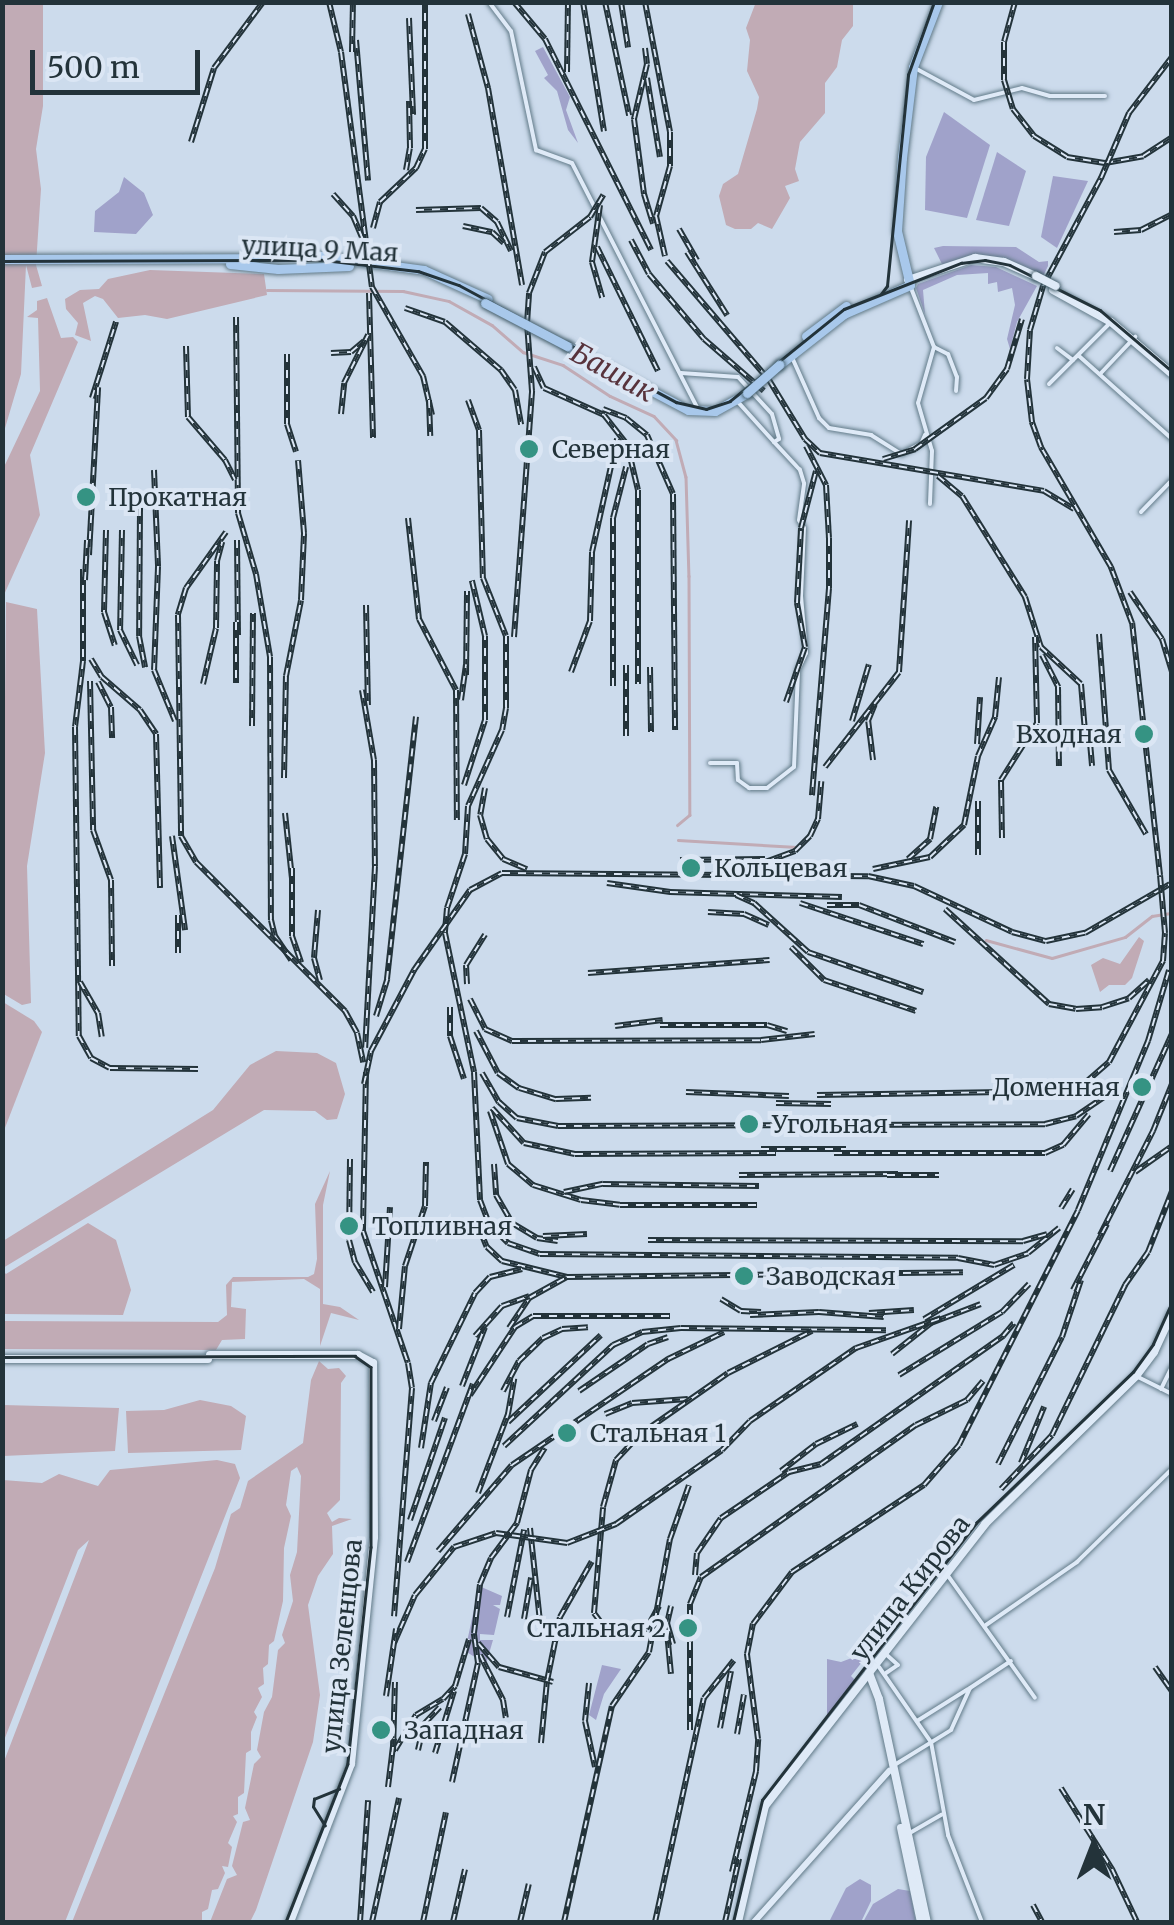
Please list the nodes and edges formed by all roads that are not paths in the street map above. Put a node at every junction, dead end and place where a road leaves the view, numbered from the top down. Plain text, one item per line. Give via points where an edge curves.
1 (490, 2) edge
2 (938, 2) edge
3 (914, 68) junction
4 (1105, 96) dead end
5 (2, 261) edge
6 (909, 283) junction
7 (1054, 288) junction
8 (1111, 322) junction
9 (1134, 338) junction
10 (568, 344) junction
11 (934, 346) junction
12 (1057, 348) dead end
13 (791, 355) junction
14 (1076, 358) junction
15 (777, 363) junction
16 (1172, 371) edge
17 (681, 373) junction
18 (1100, 374) junction
19 (1049, 384) dead end
20 (746, 391) junction
21 (956, 391) dead end
22 (691, 393) junction
23 (737, 401) junction
24 (682, 403) junction
25 (697, 407) junction
26 (925, 435) junction
27 (1172, 439) edge
28 (774, 442) junction
29 (1172, 480) edge
30 (930, 504) dead end
31 (1141, 512) dead end
32 (710, 763) dead end
33 (1172, 1313) edge
34 (2, 1357) edge
35 (1172, 1366) edge
36 (1136, 1376) junction
37 (1161, 1389) junction
38 (1172, 1394) edge
39 (1172, 1469) edge
40 (946, 1573) junction
41 (986, 1624) junction
42 (884, 1653) junction
43 (1012, 1661) junction
44 (879, 1667) dead end
45 (886, 1673) junction
46 (867, 1676) junction
47 (970, 1688) junction
48 (1035, 1698) dead end
49 (917, 1721) junction
50 (932, 1742) junction
51 (891, 1769) junction
52 (944, 1813) junction
53 (908, 1834) junction
54 (917, 1890) junction
55 (290, 1922) edge
56 (738, 1922) edge
57 (754, 1922) edge
58 (924, 1922) edge
59 (982, 1922) edge

1 - 17 street via 510,31 534,146 572,163
2 - 3 main road
3 - 4 street via 974,100 1022,88 1050,96
3 - 6 main road via 897,227
5 - 10 main road, улица 9 Мая, bridge via 342,265 424,276
6 - 7 main road, улица 9 Мая, bridge via 976,263 1003,266
6 - 11 street
6 - 13 main road, улица 9 Мая via 844,314
6 - 15 main road, улица 9 Мая via 844,307
7 - 8 main road, улица 9 Мая
7 - 9 main road, улица 9 Мая via 1101,309
8 - 9 main road, улица 9 Мая
8 - 14 street
9 - 16 main road, улица 9 Мая
9 - 18 street
10 - 23 main road, улица 9 Мая via 688,410 715,411
10 - 24 main road, улица 9 Мая
11 - 21 street via 948,354
11 - 26 street via 918,403
12 - 14 street
13 - 15 main road, улица 9 Мая
13 - 26 street via 829,428 871,436 900,454
14 - 18 street
14 - 19 street
15 - 20 main road, улица 9 Мая, bridge
17 - 22 street
17 - 28 street via 738,376 772,414 779,439
18 - 27 street
20 - 23 main road, улица 9 Мая
20 - 25 main road, улица 9 Мая via 724,404
22 - 24 street
22 - 25 street
23 - 28 street
24 - 25 main road, улица 9 Мая
26 - 30 street via 932,462
28 - 32 street via 804,483 799,520 806,653 798,670 794,767 766,788 741,786 737,763
29 - 31 street
33 - 36 main road, улица Кирова
34 - 55 main road, улица Зеленцова via 373,1362 374,1537 351,1764
35 - 37 street
36 - 37 street
36 - 40 main road, улица Кирова via 984,1524
37 - 38 street
39 - 41 street via 1077,1562
40 - 41 street
40 - 42 main road, улица Кирова
41 - 43 street
42 - 45 street via 898,1665
42 - 46 main road, улица Кирова
43 - 47 street
43 - 48 street
44 - 45 street
45 - 49 street
46 - 51 main road
46 - 56 main road, улица Кирова via 764,1808
47 - 49 street
47 - 50 street via 950,1730
49 - 50 street
50 - 51 street
50 - 52 street
51 - 53 main road
51 - 54 main road
51 - 57 street
52 - 53 street
52 - 59 street via 955,1860
53 - 54 main road
54 - 58 main road

